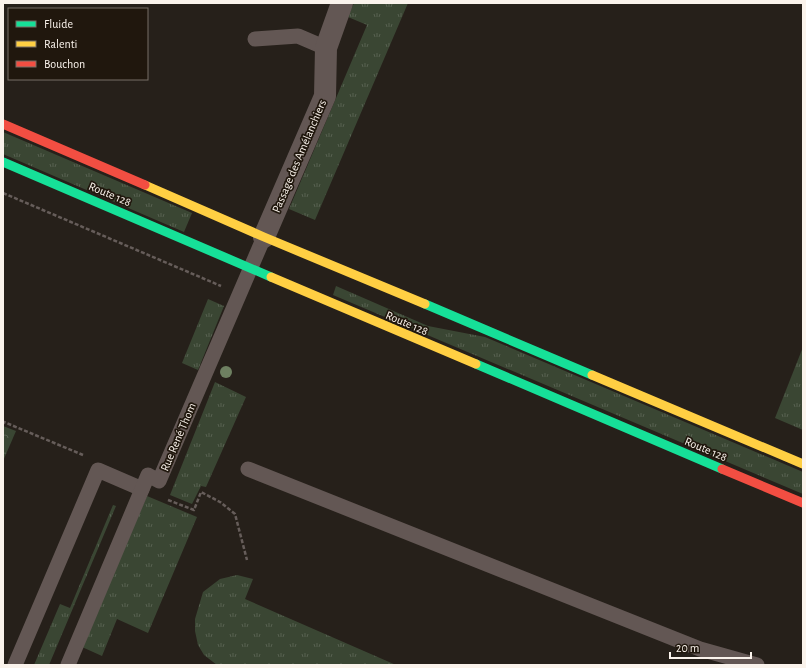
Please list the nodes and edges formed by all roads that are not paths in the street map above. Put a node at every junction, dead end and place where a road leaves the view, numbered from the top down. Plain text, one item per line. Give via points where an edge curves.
1 (342, 3) edge
2 (255, 39) dead end
3 (326, 48) junction
4 (3, 124) edge
5 (3, 162) edge
6 (264, 237) junction
7 (250, 268) junction
8 (803, 464) edge
9 (248, 469) dead end
10 (142, 489) junction
11 (803, 503) edge
12 (15, 665) edge
13 (68, 665) edge
14 (757, 665) edge

1 - 3 street, Passage des Amélanchiers
2 - 3 lane via 298,36
3 - 6 street, Passage des Amélanchiers via 325,96
4 - 6 main road, Route 128
5 - 7 main road, Route 128
6 - 7 lane, Rue René Thom
6 - 8 main road, Route 128
7 - 10 lane, Rue René Thom via 159,481 148,476
7 - 11 main road, Route 128
9 - 14 lane via 700,649
10 - 12 lane via 98,470
10 - 13 lane, Rue René Thom

